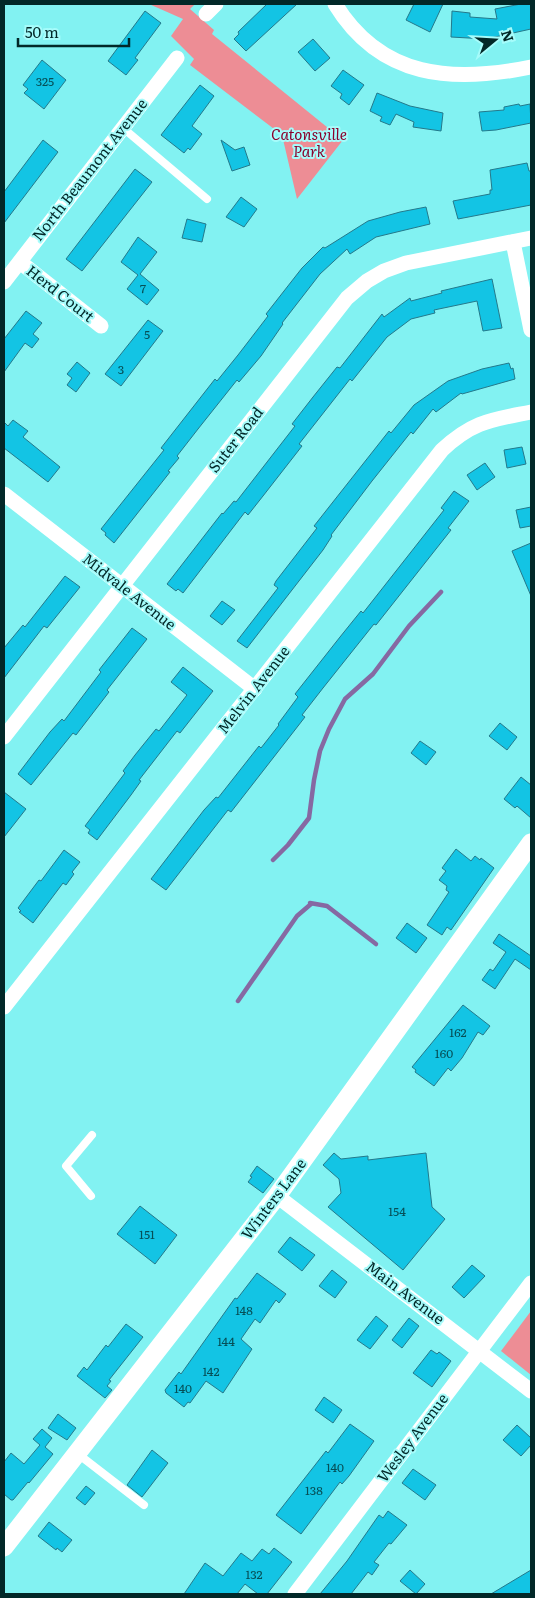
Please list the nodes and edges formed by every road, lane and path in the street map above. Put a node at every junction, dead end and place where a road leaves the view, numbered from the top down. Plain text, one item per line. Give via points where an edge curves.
1 (335, 4) edge
2 (177, 58) dead end
3 (531, 67) edge
4 (123, 128) junction
5 (207, 199) dead end
6 (531, 238) edge
7 (513, 242) junction
8 (20, 262) junction
9 (4, 282) edge
10 (101, 326) dead end
11 (531, 330) edge
12 (531, 412) edge
13 (4, 494) edge
14 (122, 586) junction
15 (255, 690) junction
16 (4, 737) edge
17 (531, 842) edge
18 (4, 1007) edge
19 (92, 1135) dead end
20 (91, 1196) dead end
21 (277, 1196) junction
22 (531, 1283) edge
23 (480, 1350) junction
24 (531, 1391) edge
25 (77, 1452) junction
26 (144, 1505) dead end
27 (4, 1547) edge
28 (295, 1594) edge

1 - 3 street via 356,33 377,50 422,71 481,75
2 - 4 street, North Beaumont Avenue
4 - 5 lane
4 - 8 street, North Beaumont Avenue
6 - 7 street, Suter Road
7 - 11 street
7 - 14 street, Suter Road via 406,263 366,280 347,298
8 - 9 street, North Beaumont Avenue
8 - 10 street, Herd Court
12 - 15 street, Melvin Avenue via 477,425 458,435 442,450
13 - 14 street, Midvale Avenue
14 - 15 street, Midvale Avenue
14 - 16 street, Suter Road
15 - 18 street, Melvin Avenue
17 - 21 street, Winters Lane
19 - 20 lane via 66,1166
21 - 23 street, Main Avenue
21 - 25 street, Winters Lane
22 - 23 street, Wesley Avenue
23 - 24 street, Main Avenue
23 - 28 street, Wesley Avenue
25 - 26 lane
25 - 27 street, Winters Lane

